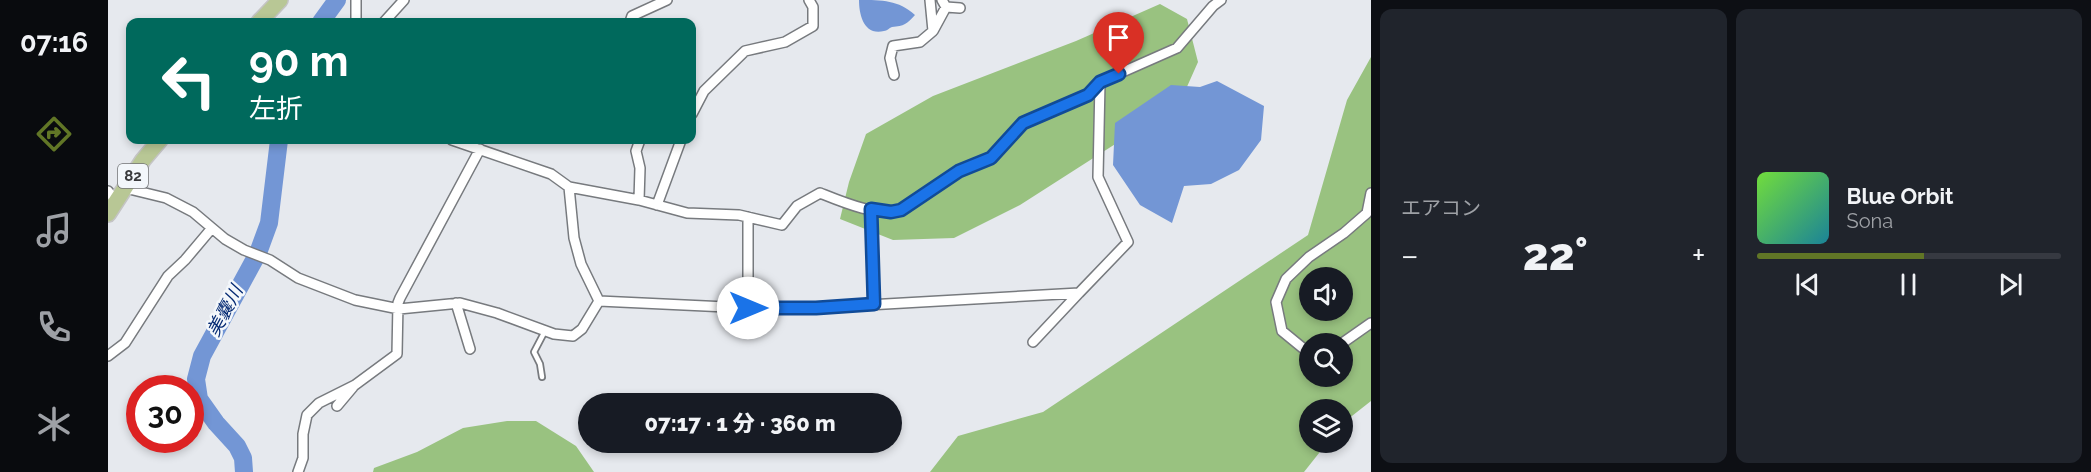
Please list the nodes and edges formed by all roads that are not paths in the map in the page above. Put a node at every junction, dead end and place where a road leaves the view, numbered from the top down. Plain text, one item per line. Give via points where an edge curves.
1 (280, 0) edge
2 (356, 0) edge
3 (404, 0) edge
4 (667, 0) edge
5 (810, 0) edge
6 (930, 0) edge
7 (1221, 0) edge
8 (944, 4) edge
9 (960, 8) dead end
10 (263, 18) edge
11 (357, 18) edge
12 (388, 18) edge
13 (631, 18) edge
14 (933, 31) junction
15 (894, 75) dead end
16 (1100, 82) junction
17 (696, 107) edge
18 (157, 144) edge
19 (464, 144) edge
20 (639, 144) edge
21 (680, 144) edge
22 (480, 149) junction
23 (568, 187) junction
24 (1371, 194) edge
25 (114, 199) edge
26 (639, 200) junction
27 (657, 205) junction
28 (871, 209) junction
29 (748, 217) junction
30 (212, 228) junction
31 (1079, 293) junction
32 (599, 301) junction
33 (456, 303) junction
34 (874, 304) junction
35 (748, 308) junction
36 (399, 309) junction
37 (1371, 323) edge
38 (545, 331) junction
39 (1353, 336) edge
40 (1033, 342) dead end
41 (1299, 345) edge
42 (470, 349) dead end
43 (108, 356) edge
44 (542, 377) dead end
45 (355, 385) junction
46 (337, 406) dead end
47 (298, 472) edge

1 - 10 main road
2 - 11 street
3 - 12 street
4 - 13 street
5 - 17 street via 813,26 785,42 745,51 704,92
6 - 14 street
7 - 16 street via 1177,48
8 - 9 street
8 - 14 street
14 - 15 street via 920,42 893,46 890,58
16 - 28 street via 1088,95 1023,123 991,158 959,171 901,210
16 - 31 street via 1098,177 1128,242
18 - 25 main road, 82
19 - 22 street
20 - 26 street
21 - 27 street
22 - 23 street via 551,174
22 - 36 street via 400,298
23 - 26 street
23 - 32 street via 581,264
24 - 41 street via 1366,213 1286,279 1276,302 1282,331
25 - 30 street via 166,198 193,212
26 - 27 street
27 - 29 street via 687,213
28 - 29 street via 848,205 820,193 797,206 782,225
28 - 34 street
29 - 35 street
30 - 36 street via 298,278 355,300
30 - 43 street via 168,276 125,343
31 - 34 street
31 - 40 street
32 - 35 street
32 - 38 street via 582,329 573,336
33 - 36 street
33 - 38 street
33 - 42 street
34 - 35 street
36 - 45 street via 397,354
37 - 39 street
38 - 44 lane via 534,352
45 - 46 street
45 - 47 street via 319,403 307,415

